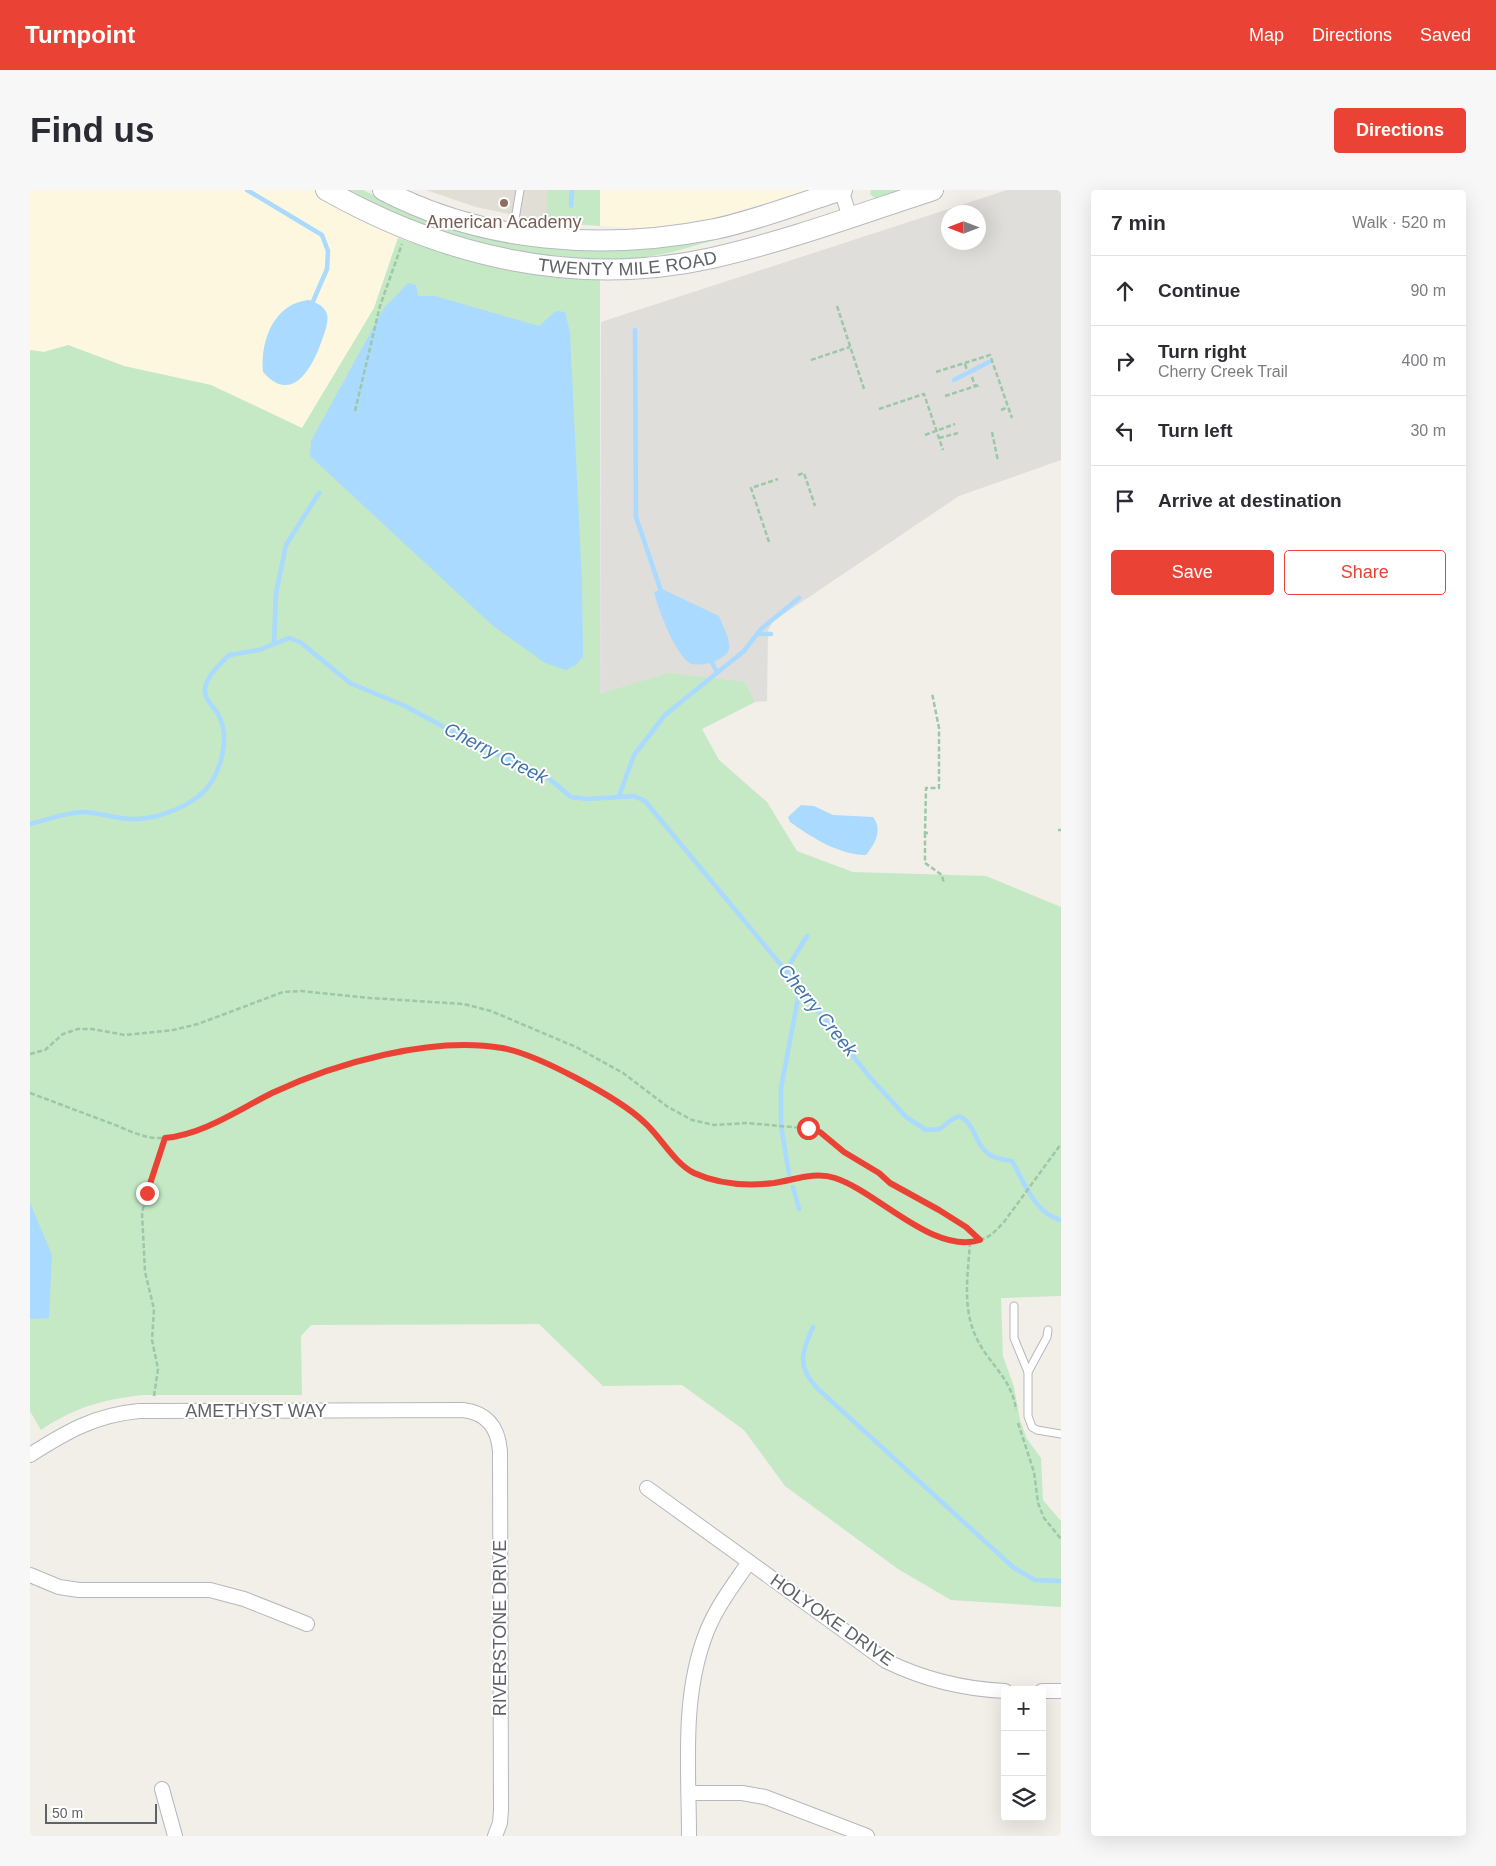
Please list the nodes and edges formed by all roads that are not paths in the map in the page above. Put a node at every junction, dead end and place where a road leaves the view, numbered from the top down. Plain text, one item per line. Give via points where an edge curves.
1 (326, 190) edge
2 (383, 190) edge
3 (520, 190) edge
4 (841, 190) edge
5 (933, 190) edge
6 (850, 217) junction
7 (513, 234) junction
8 (1014, 1306) dead end
9 (1048, 1330) dead end
10 (1028, 1372) junction
11 (489, 1421) joint
12 (1061, 1434) edge
13 (30, 1455) edge
14 (647, 1488) dead end
15 (749, 1562) junction
16 (30, 1575) edge
17 (307, 1624) dead end
18 (1001, 1691) edge
19 (1046, 1691) edge
20 (1061, 1691) edge
21 (162, 1789) dead end
22 (689, 1793) junction
23 (175, 1836) edge
24 (495, 1836) edge
25 (689, 1836) edge
26 (867, 1836) edge

1 - 6 main road, TWENTY MILE ROAD via 406,231 448,246 516,262 569,268 606,269 711,258
2 - 7 main road, TWENTY MILE ROAD via 438,213
3 - 7 lane
4 - 6 street
4 - 7 main road, TWENTY MILE ROAD via 745,221 683,234 595,241
5 - 6 main road, TWENTY MILE ROAD
8 - 10 lane via 1014,1338
9 - 10 lane via 1048,1338
10 - 12 lane via 1030,1421 1037,1430
11 - 13 street, AMETHYST WAY via 481,1414 463,1410 139,1411 98,1418
11 - 24 street, RIVERSTONE DRIVE via 499,1439 500,1451 501,1810
14 - 15 street, HOLYOKE DRIVE
15 - 18 street, HOLYOKE DRIVE via 886,1661 947,1685
15 - 22 street via 713,1619 697,1658 689,1704
16 - 17 street via 59,1587 79,1590 210,1590 229,1594
19 - 20 street
21 - 23 street
22 - 25 street
22 - 26 street via 742,1793 765,1797

